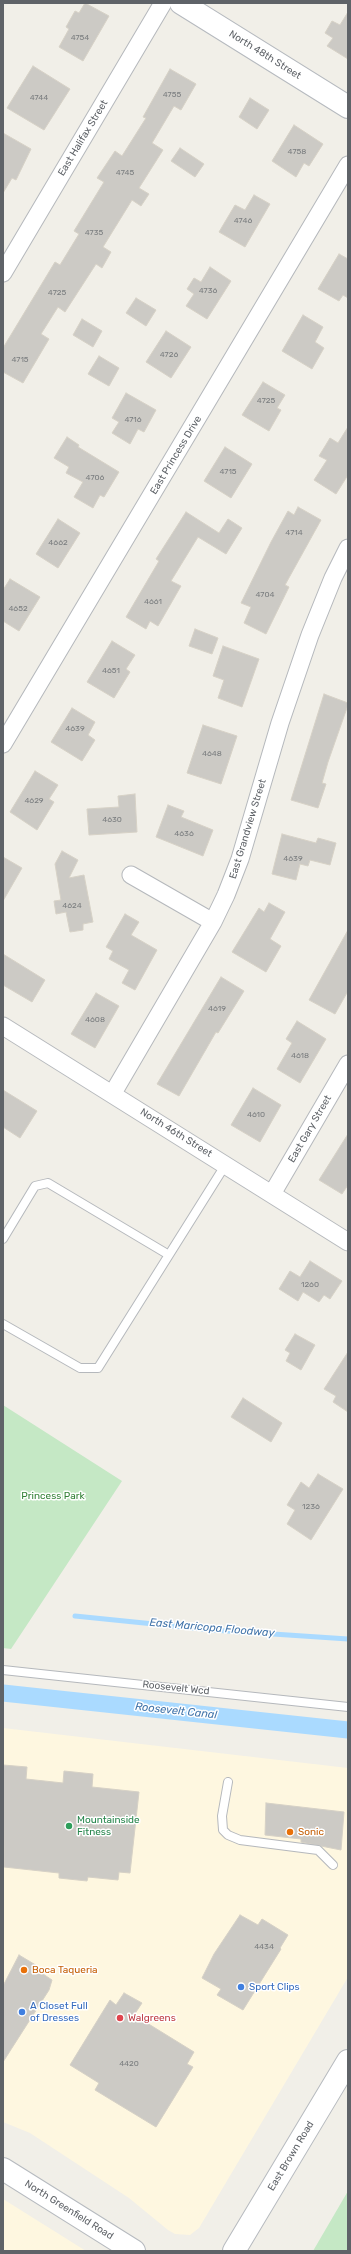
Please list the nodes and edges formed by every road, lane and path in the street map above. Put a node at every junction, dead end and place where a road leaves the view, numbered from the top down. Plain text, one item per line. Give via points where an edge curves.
1 (163, 3) edge
2 (181, 3) edge
3 (348, 107) edge
4 (348, 165) edge
5 (3, 273) edge
6 (348, 548) edge
7 (3, 744) edge
8 (131, 875) dead end
9 (213, 922) junction
10 (3, 1026) edge
11 (348, 1064) edge
12 (113, 1093) junction
13 (226, 1164) junction
14 (272, 1194) junction
15 (3, 1239) edge
16 (348, 1242) edge
17 (169, 1255) junction
18 (3, 1324) edge
19 (3, 1670) edge
20 (348, 1707) edge
21 (228, 1782) dead end
22 (333, 1865) dead end
23 (348, 2061) edge
24 (3, 2169) edge
25 (134, 2251) edge
26 (234, 2251) edge

1 - 5 street, East Halifax Street
2 - 3 main road, North 48th Street
4 - 7 street, East Princess Drive
6 - 9 street, East Grandview Street via 310,635 280,723 240,859
8 - 9 street
9 - 12 street, East Grandview Street
10 - 12 street, North 46th Street
11 - 14 street, East Gary Street
12 - 13 street, North 46th Street
13 - 14 street, North 46th Street
13 - 17 lane
14 - 16 street, North 46th Street
15 - 17 lane via 35,1186 48,1183
17 - 18 lane via 98,1368 80,1368
19 - 20 lane, Roosevelt Wcd
21 - 22 lane via 222,1816 223,1830 228,1835 240,1840 318,1850
23 - 26 main road, East Brown Road
24 - 25 main road, North Greenfield Road

